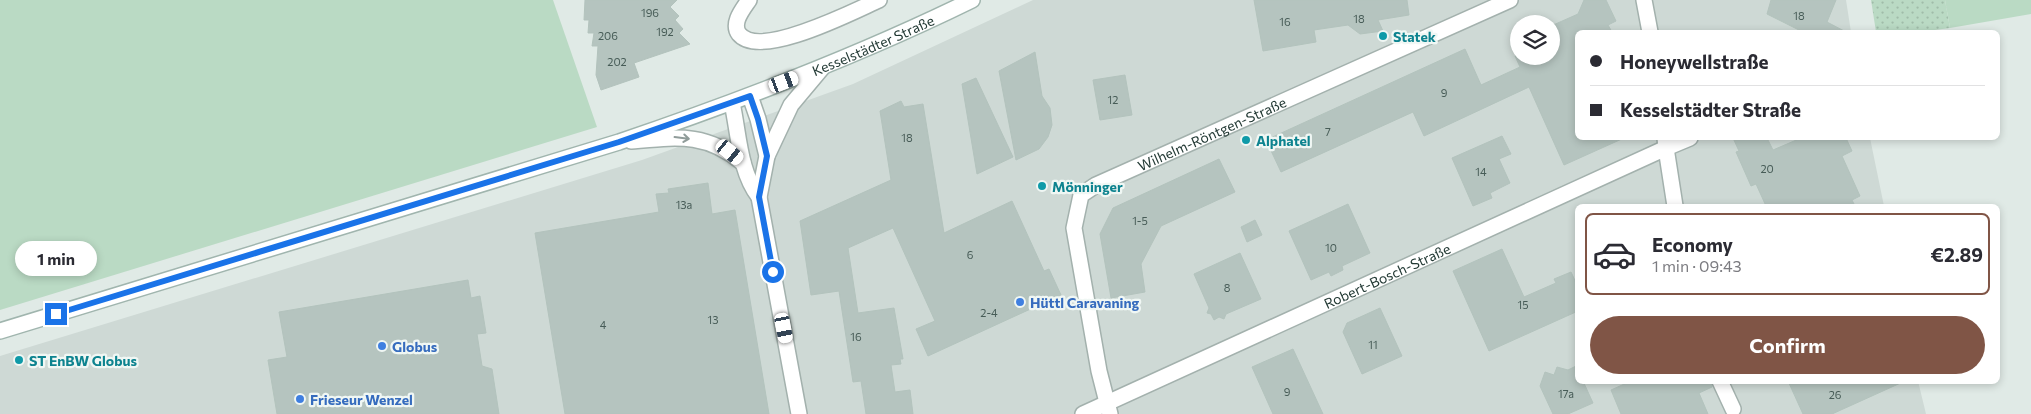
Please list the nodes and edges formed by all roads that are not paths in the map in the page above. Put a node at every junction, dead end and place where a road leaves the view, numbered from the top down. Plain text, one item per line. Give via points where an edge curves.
1 (749, 0) edge
2 (879, 0) edge
3 (972, 0) edge
4 (1510, 0) edge
5 (1644, 0) edge
6 (1650, 30) edge
7 (822, 68) junction
8 (750, 96) junction
9 (732, 103) junction
10 (1680, 140) edge
11 (619, 142) junction
12 (1666, 143) edge
13 (767, 156) junction
14 (743, 163) junction
15 (759, 197) junction
16 (1675, 204) edge
17 (0, 331) edge
18 (1721, 384) edge
19 (1733, 408) dead end
20 (1109, 409) edge
21 (799, 414) edge
22 (1083, 414) edge

1 - 2 street via 736,22 737,31 741,37 762,43 783,39
3 - 7 street, Kesselstädter Straße
4 - 20 street, Wilhelm-Röntgen-Straße via 1096,185 1081,196 1074,228 1099,371
5 - 6 street
7 - 8 street, Kesselstädter Straße
7 - 13 street via 791,105
8 - 9 street, Kesselstädter Straße
8 - 13 street
9 - 11 street, Kesselstädter Straße
9 - 14 street
10 - 12 street, Robert-Bosch-Straße
11 -> 14 street via 675,137 710,142
11 - 17 street, Kesselstädter Straße
12 - 16 street
12 - 20 street, Robert-Bosch-Straße
13 - 15 street
14 - 15 street
15 - 21 street
18 - 19 street
20 - 22 street, Robert-Bosch-Straße

